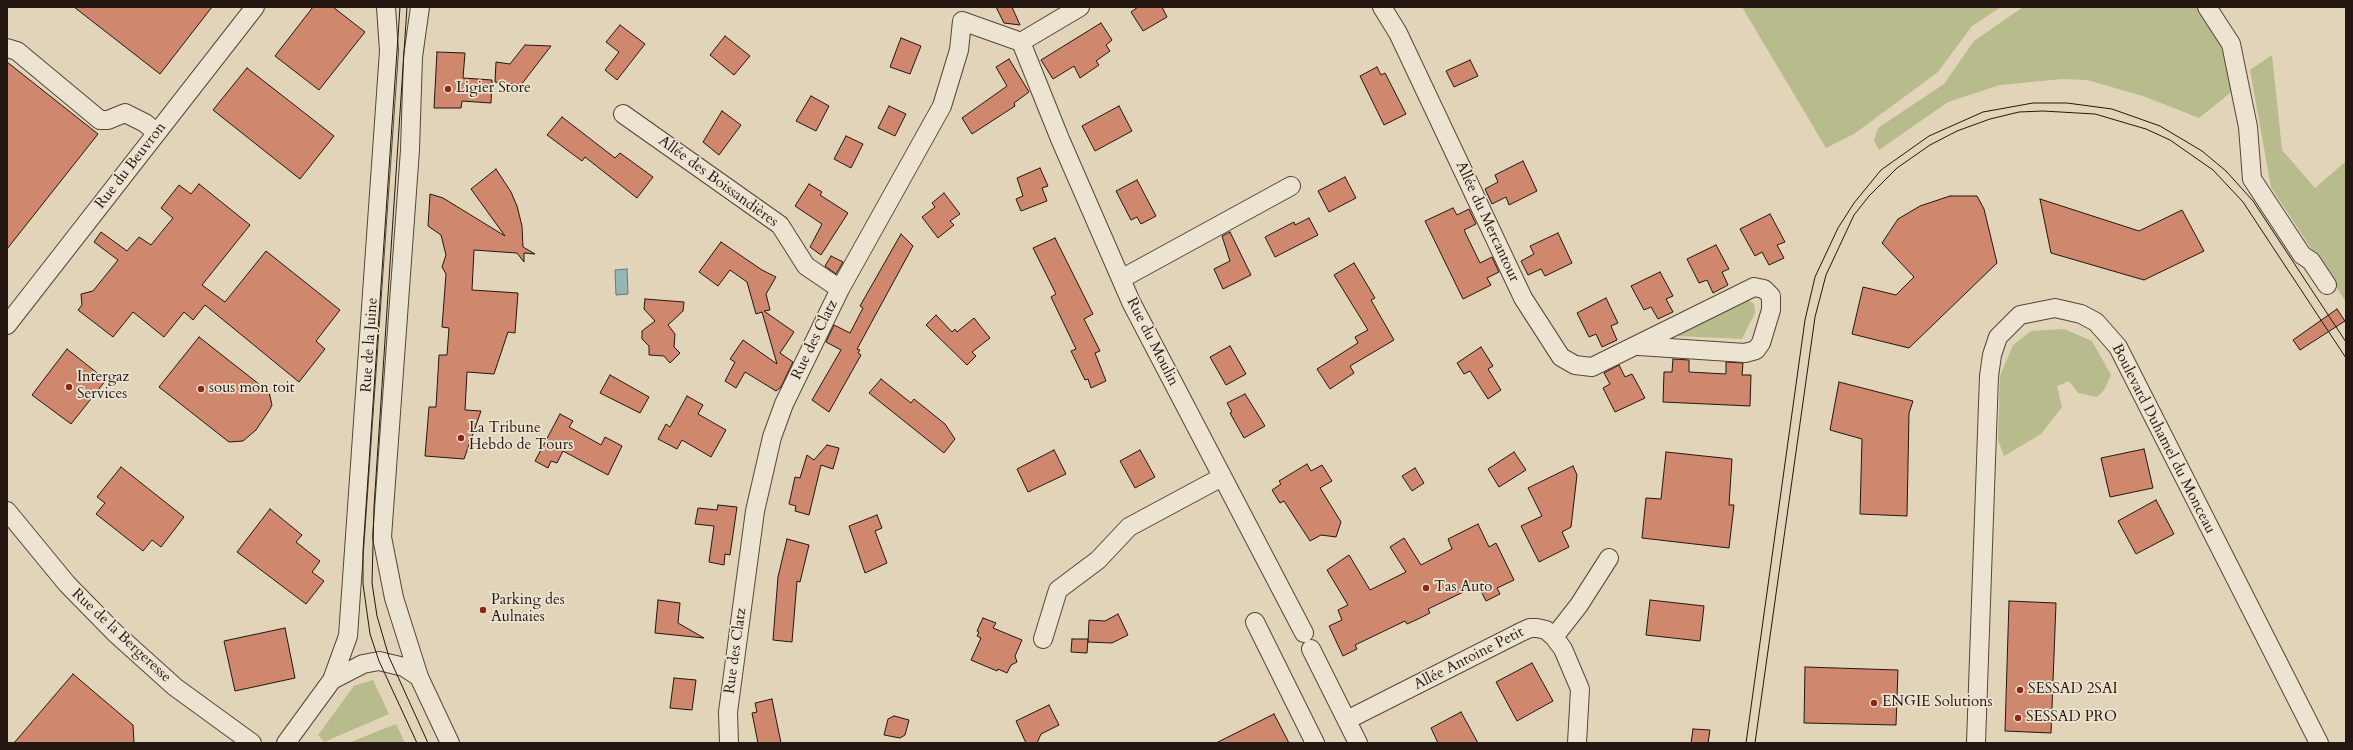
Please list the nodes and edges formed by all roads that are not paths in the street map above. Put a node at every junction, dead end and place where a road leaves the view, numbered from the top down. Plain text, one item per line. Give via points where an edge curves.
1 (255, 7) edge
2 (386, 7) edge
3 (420, 7) edge
4 (1080, 7) edge
5 (1382, 7) edge
6 (2207, 7) edge
7 (961, 14) edge
8 (1021, 42) junction
9 (7, 48) edge
10 (623, 114) dead end
11 (157, 133) junction
12 (1291, 186) dead end
13 (1121, 279) junction
14 (2327, 285) dead end
15 (840, 289) junction
16 (7, 325) edge
17 (1638, 346) junction
18 (1222, 477) junction
19 (7, 511) edge
20 (1609, 558) dead end
21 (1255, 622) dead end
22 (1554, 637) junction
23 (1043, 639) dead end
24 (419, 677) junction
25 (332, 680) junction
26 (1347, 720) junction
27 (252, 743) edge
28 (286, 743) edge
29 (450, 743) edge
30 (729, 743) edge
31 (1315, 743) edge
32 (1358, 743) edge
33 (1577, 743) edge
34 (1976, 743) edge
35 (2319, 743) edge

1 - 11 street, Rue du Beuvron
2 - 25 street, Rue de la Juine via 389,51 353,589 348,636
3 - 24 street, Rue de la Juine via 413,57 410,150 382,537 394,598
4 - 8 street
5 - 17 street, Allée du Mercantour via 1398,32 1523,298 1561,357 1575,365 1592,367
6 - 14 street via 2231,44 2248,127 2252,179 2302,255 2311,260
7 - 8 street, Rue des Clatz
7 - 15 street, Rue des Clatz via 959,50 942,106
8 - 13 street, Rue du Moulin
9 - 11 street via 17,51 100,120 108,120 125,113 145,123
10 - 15 street, Allée des Boissandières via 780,225 806,266
11 - 16 street, Rue du Beuvron
12 - 13 street
13 - 18 street, Rue du Moulin
15 - 30 street, Rue des Clatz via 784,404 772,437 754,519 728,712
17 - 17 street, Allée du Mercantour via 1745,353 1756,350 1761,343 1771,310 1771,296 1764,289 1754,287
18 - 23 street via 1129,527 1098,560 1058,590
18 - 26 street, Rue du Moulin
19 - 27 street, Rue de la Bergeresse via 67,584 119,637 175,687
20 - 22 street via 1579,605
21 - 31 street
22 - 26 street, Allée Antoine Petit via 1546,630 1526,630
22 - 33 street, Allée Antoine Petit via 1563,649 1580,689
24 - 25 street, Rue de la Juine via 404,667 379,661 363,664
24 - 29 street, Rue de la Juine
25 - 28 street, Rue de la Juine
26 - 32 street, Rue du Moulin
34 - 35 street, Boulevard Duhamel du Monceau via 1989,376 1992,355 1998,337 2020,315 2055,308 2081,314 2096,322 2118,347

